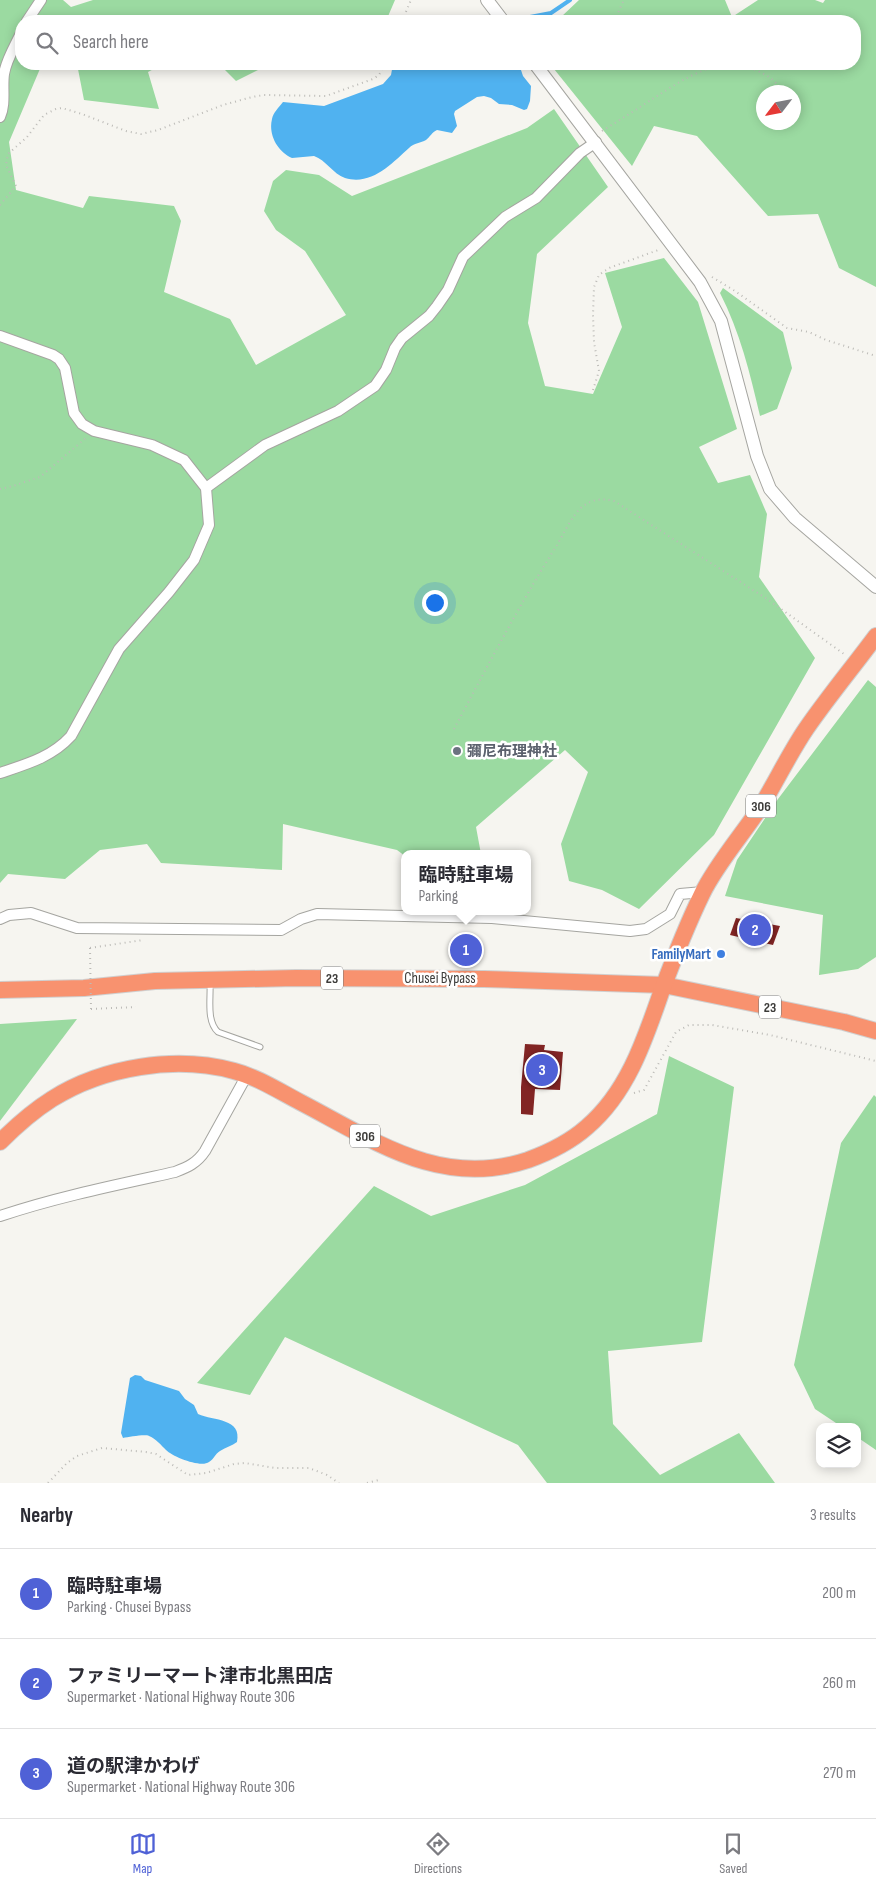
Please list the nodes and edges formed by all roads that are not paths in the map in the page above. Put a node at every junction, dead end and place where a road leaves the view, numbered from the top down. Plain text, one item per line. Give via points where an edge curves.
1 (41, 0) edge
2 (487, 0) edge
3 (31, 15) edge
4 (498, 15) edge
5 (15, 46) edge
6 (541, 70) edge
7 (0, 117) edge
8 (594, 140) junction
9 (0, 336) edge
10 (206, 488) junction
11 (876, 587) edge
12 (876, 636) edge
13 (0, 774) edge
14 (703, 892) junction
15 (0, 919) edge
16 (210, 980) junction
17 (664, 985) junction
18 (0, 990) edge
19 (876, 1031) edge
20 (260, 1047) dead end
21 (247, 1075) junction
22 (0, 1142) edge
23 (0, 1216) edge

1 - 3 street
2 - 4 street
5 - 7 street via 4,73
6 - 8 street
8 - 10 street via 536,198 505,217 463,257 448,290 429,316 402,338 375,386 338,411 265,445
8 - 11 street via 700,282 721,321 757,456 770,489 795,518
9 - 10 street via 59,359 67,374 77,419 94,431 152,445 184,460
10 - 13 street via 208,525 194,560 119,650 71,736 61,747 40,760
12 - 14 highway, 306 via 806,729 761,806
14 - 15 street via 680,894 670,914 646,929 630,931 492,918 392,915 317,914 281,930 77,928 31,913
14 - 17 highway, 306
16 - 17 highway, Chusei Bypass / 23 via 484,979
16 - 18 highway, Chusei Bypass / 23
16 - 20 lane via 211,1022 215,1030
17 - 19 highway, Chusei Bypass / 23
17 - 21 highway, 306 via 644,1042 621,1087 589,1126 559,1146 517,1164 459,1169 428,1163 380,1144
21 - 22 highway, 306 via 175,1064 94,1079 51,1099
21 - 23 street via 201,1158 188,1167

